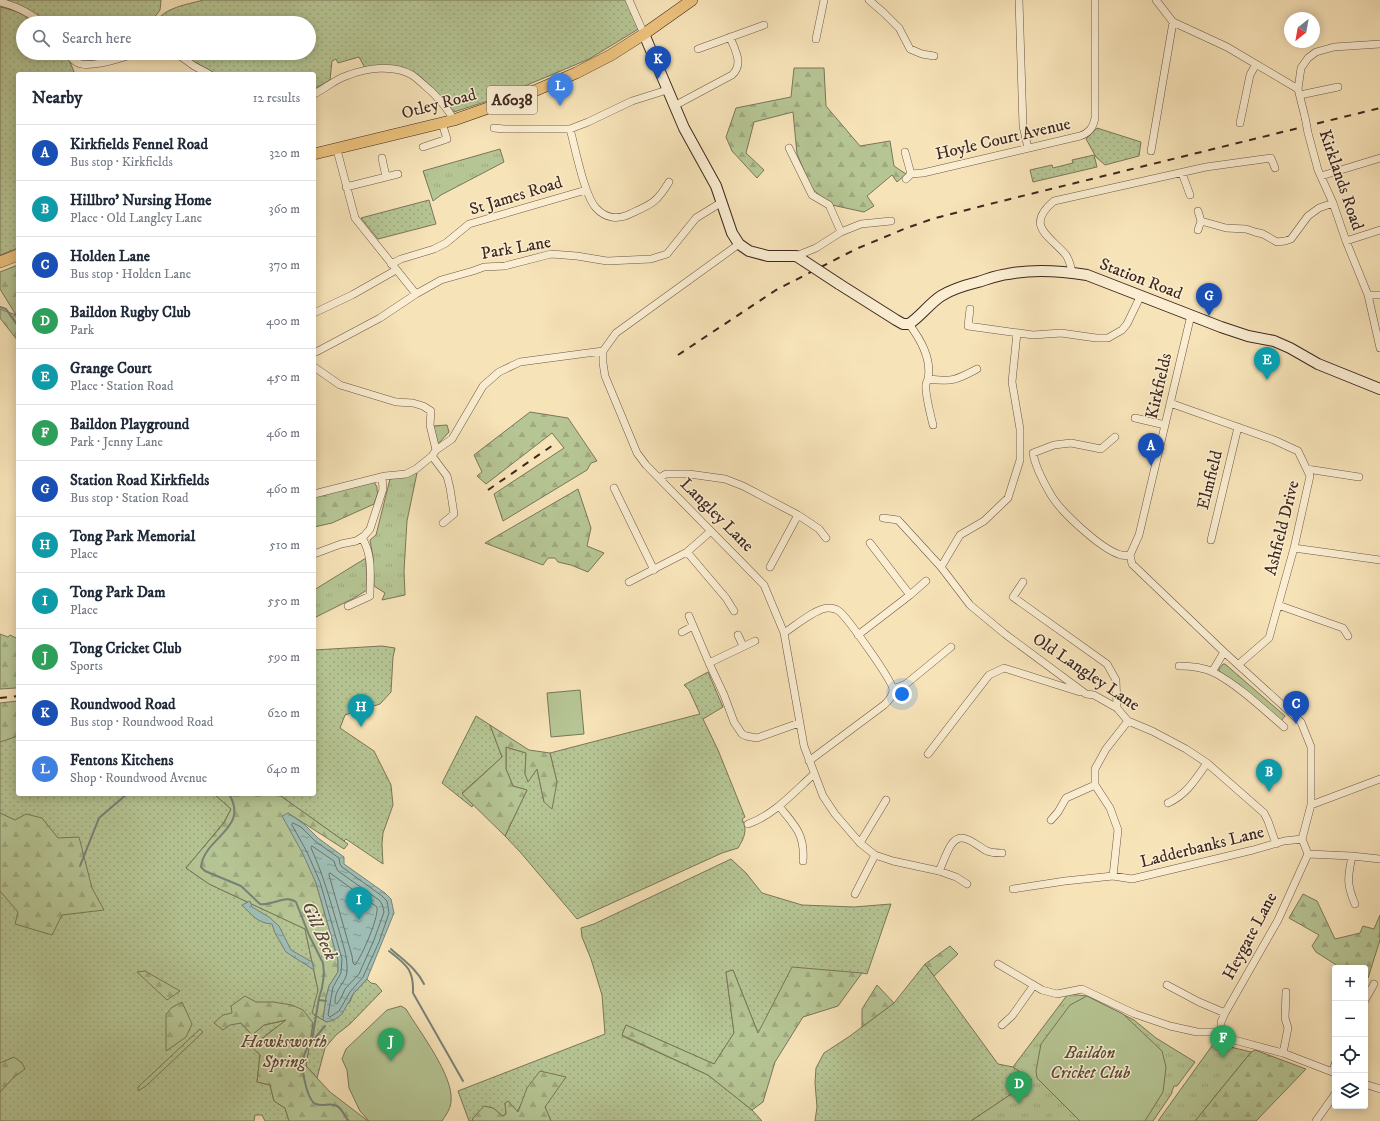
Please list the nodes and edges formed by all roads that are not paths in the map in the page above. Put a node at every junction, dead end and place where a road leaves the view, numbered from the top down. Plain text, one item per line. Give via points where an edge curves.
1 (629, 0) edge
2 (692, 0) edge
3 (824, 0) edge
4 (869, 0) edge
5 (1019, 0) edge
6 (1095, 0) edge
7 (1156, 0) edge
8 (0, 2) edge
9 (32, 16) edge
10 (1172, 22) junction
11 (764, 25) dead end
12 (644, 34) junction
13 (730, 37) junction
14 (816, 39) dead end
15 (1380, 44) edge
16 (698, 49) dead end
17 (934, 56) dead end
18 (73, 60) edge
19 (113, 60) edge
20 (186, 60) edge
21 (1256, 64) junction
22 (204, 72) edge
23 (1338, 87) dead end
24 (667, 90) junction
25 (1299, 92) junction
26 (316, 93) edge
27 (674, 106) junction
28 (454, 120) junction
29 (442, 123) junction
30 (1240, 123) dead end
31 (494, 128) dead end
32 (570, 129) junction
33 (423, 148) dead end
34 (789, 148) dead end
35 (1028, 148) junction
36 (337, 150) junction
37 (1151, 151) dead end
38 (905, 152) dead end
39 (316, 154) edge
40 (382, 158) dead end
41 (1380, 158) edge
42 (1275, 168) dead end
43 (1182, 173) junction
44 (398, 174) dead end
45 (1321, 176) junction
46 (386, 177) junction
47 (669, 182) dead end
48 (346, 187) junction
49 (586, 190) junction
50 (1190, 196) dead end
51 (722, 202) junction
52 (1333, 203) junction
53 (1198, 211) dead end
54 (891, 221) dead end
55 (1201, 221) junction
56 (1198, 230) dead end
57 (1380, 230) edge
58 (841, 232) junction
59 (1346, 241) junction
60 (739, 244) junction
61 (16, 256) edge
62 (800, 259) junction
63 (0, 262) edge
64 (391, 264) junction
65 (396, 270) junction
66 (1072, 273) junction
67 (416, 294) junction
68 (1141, 295) junction
69 (1368, 295) junction
70 (1380, 295) edge
71 (970, 309) dead end
72 (316, 312) edge
73 (1191, 315) junction
74 (909, 324) junction
75 (1017, 333) junction
76 (1380, 348) edge
77 (603, 351) junction
78 (316, 352) edge
79 (316, 368) edge
80 (977, 369) dead end
81 (928, 379) junction
82 (1380, 389) edge
83 (1170, 403) junction
84 (1135, 418) dead end
85 (933, 425) dead end
86 (1165, 425) junction
87 (1238, 427) junction
88 (1115, 437) dead end
89 (434, 453) junction
90 (1307, 469) junction
91 (382, 477) junction
92 (1359, 477) dead end
93 (659, 478) junction
94 (614, 488) dead end
95 (316, 494) edge
96 (798, 515) junction
97 (884, 518) dead end
98 (443, 523) dead end
99 (712, 531) junction
100 (362, 538) junction
101 (826, 538) dead end
102 (1211, 540) dead end
103 (870, 543) dead end
104 (1294, 548) junction
105 (687, 552) junction
106 (316, 553) edge
107 (1130, 555) junction
108 (1380, 560) edge
109 (770, 567) dead end
110 (941, 567) junction
111 (654, 570) junction
112 (629, 582) dead end
113 (926, 582) dead end
114 (1022, 582) dead end
115 (910, 594) junction
116 (1278, 605) junction
117 (348, 606) dead end
118 (734, 611) dead end
119 (689, 616) dead end
120 (693, 626) junction
121 (682, 632) dead end
122 (784, 633) junction
123 (738, 635) dead end
124 (858, 635) junction
125 (1348, 636) dead end
126 (755, 641) dead end
127 (743, 646) junction
128 (951, 647) dead end
129 (1224, 652) junction
130 (708, 663) junction
131 (1239, 664) junction
132 (1179, 666) dead end
133 (1212, 672) junction
134 (893, 689) junction
135 (1086, 694) junction
136 (1117, 708) junction
137 (1128, 722) junction
138 (799, 723) junction
139 (1284, 727) dead end
140 (928, 754) dead end
141 (809, 760) junction
142 (1207, 763) junction
143 (814, 774) junction
144 (1380, 779) edge
145 (1095, 785) junction
146 (886, 800) dead end
147 (1168, 803) dead end
148 (1311, 805) junction
149 (779, 806) junction
150 (1051, 820) dead end
151 (748, 824) dead end
152 (1302, 839) junction
153 (860, 843) junction
154 (1276, 844) junction
155 (1002, 853) dead end
156 (875, 854) junction
157 (1308, 854) junction
158 (1352, 856) junction
159 (1380, 859) edge
160 (803, 861) dead end
161 (939, 871) junction
162 (1113, 876) junction
163 (967, 884) dead end
164 (1013, 889) dead end
165 (855, 894) dead end
166 (1355, 904) dead end
167 (998, 964) dead end
168 (1374, 984) dead end
169 (1034, 985) junction
170 (1167, 985) dead end
171 (1286, 992) dead end
172 (1368, 995) edge
173 (1225, 1013) junction
174 (1002, 1024) dead end
175 (1220, 1032) junction
176 (1283, 1053) junction
177 (1332, 1072) edge
178 (1368, 1085) edge
179 (1380, 1089) edge
180 (1332, 1098) edge
181 (1316, 1121) edge

1 - 12 street
2 - 12 main road, Otley Road / A6038
3 - 14 street
4 - 17 street via 899,28 910,49
5 - 35 street via 1023,126
6 - 35 street, Hoyle Court Avenue via 1093,126 1084,135
7 - 10 street
8 - 9 street
10 - 21 street via 1227,47
10 - 37 street
11 - 13 street
12 - 24 street
12 - 28 main road, Otley Road / A6038 via 611,55 557,81
13 - 16 street
13 - 27 street via 739,60 736,71
15 - 25 street via 1334,47 1316,52 1301,68
18 - 19 street via 84,65
20 - 22 street
21 - 25 street
21 - 30 street via 1250,75
23 - 25 street
24 - 27 street
24 - 32 street via 632,101
25 - 45 street, Kirklands Road, bridge
26 - 28 street via 336,80 357,72 379,68 397,69 422,83 449,111
27 - 51 street
28 - 29 main road, Otley Road / A6038
29 - 33 street via 447,140
29 - 36 main road, Otley Road / A6038
31 - 32 street
32 - 49 street
34 - 58 street via 812,195 829,205
35 - 38 street, Hoyle Court Avenue via 909,177
36 - 39 main road, Otley Road / A6038
36 - 48 street
40 - 46 street
41 - 45 street
42 - 43 street via 1271,158 1220,164
43 - 50 street
43 - 66 street via 1062,199 1046,207 1040,220 1042,230 1066,256
44 - 46 street
45 - 52 street, Kirklands Road
46 - 48 street
47 - 49 street via 656,201 622,218 608,217 595,208
48 - 64 street via 355,218
49 - 64 street, St James Road via 469,224 446,243
51 - 60 street via 732,233
51 - 67 street, Park Lane via 696,218 667,254 651,259 607,261 550,254 505,266 484,267 441,280
52 - 55 street via 1308,216 1291,238 1285,241 1277,242 1246,229 1226,228
52 - 59 street, Kirklands Road
53 - 55 street
54 - 58 street via 861,224
55 - 56 street
57 - 59 street
58 - 62 street
59 - 69 street, Kirklands Road
60 - 62 street via 749,251 768,256
60 - 77 street via 616,333
61 - 63 main road
62 - 74 street, bridge via 896,320
64 - 65 street
65 - 67 street
65 - 72 street
66 - 68 street, Station Road via 1087,275
66 - 74 street, Station Road via 1022,272 966,285 942,295
67 - 78 street, Park Lane via 380,318
68 - 73 street, Station Road
68 - 75 street via 1127,324 1108,338 1061,333
69 - 70 street
69 - 76 street, Kirklands Road
71 - 75 street via 968,326
73 - 82 street, Station Road via 1248,336 1274,341 1318,364
73 - 83 street, Kirkfields
74 - 81 street via 925,351
75 - 110 street via 1012,382 1020,429 1020,460 1008,498 984,521 960,536
77 - 89 street via 520,362 498,372 483,386 452,439
77 - 93 street, Langley Lane via 605,376 637,453
79 - 89 street via 340,385 396,402 413,403 431,411
80 - 81 street via 957,380
81 - 85 street via 925,386
83 - 86 street, Kirkfields
83 - 87 street, Ashfield Drive
84 - 86 street
86 - 107 street, Kirkfields via 1139,535
87 - 90 street, Ashfield Drive via 1298,451
87 - 102 street, Elmfield
88 - 107 street via 1100,449 1071,443 1054,446 1033,453 1034,462 1052,496 1080,528 1107,549 1122,556
89 - 91 street via 406,474
89 - 98 street via 447,476 454,514
90 - 92 street
90 - 104 street, Ashfield Drive via 1310,476
91 - 95 street
91 - 100 street via 383,489 370,528
93 - 96 street via 666,474 689,474 726,479
93 - 99 street, Langley Lane
94 - 111 street
96 - 101 street via 819,529
96 - 109 street
97 - 110 street, Old Langley Lane via 898,520
99 - 105 street
99 - 122 street, Langley Lane via 764,585
100 - 106 street
100 - 117 street via 367,544 370,556 370,596
103 - 115 street
104 - 108 street
104 - 116 street, Ashfield Drive
105 - 111 street
105 - 118 street
107 - 129 street via 1132,564
110 - 135 street, Old Langley Lane via 970,605
111 - 112 street
113 - 115 street
114 - 136 street via 1013,597 1107,664 1116,680
115 - 124 street
116 - 125 street via 1343,628
116 - 131 street, Ashfield Drive via 1269,638
119 - 120 street
120 - 121 street
120 - 130 street
122 - 124 street via 821,608 830,608 838,610
122 - 138 street, Langley Lane
123 - 127 street
124 - 134 street
126 - 127 street
127 - 130 street
128 - 134 street via 906,684
129 - 131 street
129 - 133 street
130 - 138 street via 734,722 742,734 752,738 763,737
131 - 148 street via 1301,722 1311,747
132 - 133 street via 1192,666
133 - 139 street via 1246,694
134 - 141 street via 892,696 884,705
135 - 136 street, Old Langley Lane via 1094,695
135 - 140 street via 1004,668 989,675
136 - 137 street, Old Langley Lane
137 - 142 street, Old Langley Lane via 1152,731
137 - 145 street via 1106,749 1096,769
138 - 141 street, Langley Lane
141 - 143 street, Langley Lane
142 - 147 street via 1188,789
142 - 154 street, Old Langley Lane via 1264,813
143 - 149 street
143 - 153 street, Langley Lane via 829,806
144 - 148 street
145 - 150 street via 1066,798
145 - 162 street via 1110,808 1118,830
146 - 153 street
148 - 152 street
149 - 151 street
149 - 160 street via 797,828 804,847
152 - 154 street, Ladderbanks Lane
152 - 157 street
153 - 156 street, Langley Lane
154 - 162 street, Ladderbanks Lane via 1146,877 1132,879
155 - 161 street via 994,849 986,850 964,834 950,846
156 - 161 street, Langley Lane via 893,861
156 - 165 street
157 - 158 street
157 - 173 street, Heygate Lane via 1278,920
158 - 159 street
158 - 166 street via 1348,879 1349,890
161 - 163 street, Langley Lane
162 - 164 street, Ladderbanks Lane
167 - 169 street
168 - 172 street
169 - 174 street via 1012,1016
169 - 175 street via 1057,994 1082,989 1135,1014 1170,1026 1197,1032
170 - 173 street
171 - 176 street via 1288,1028
173 - 175 street, Heygate Lane
175 - 176 street via 1227,1038
176 - 177 street
178 - 179 street
180 - 181 street

